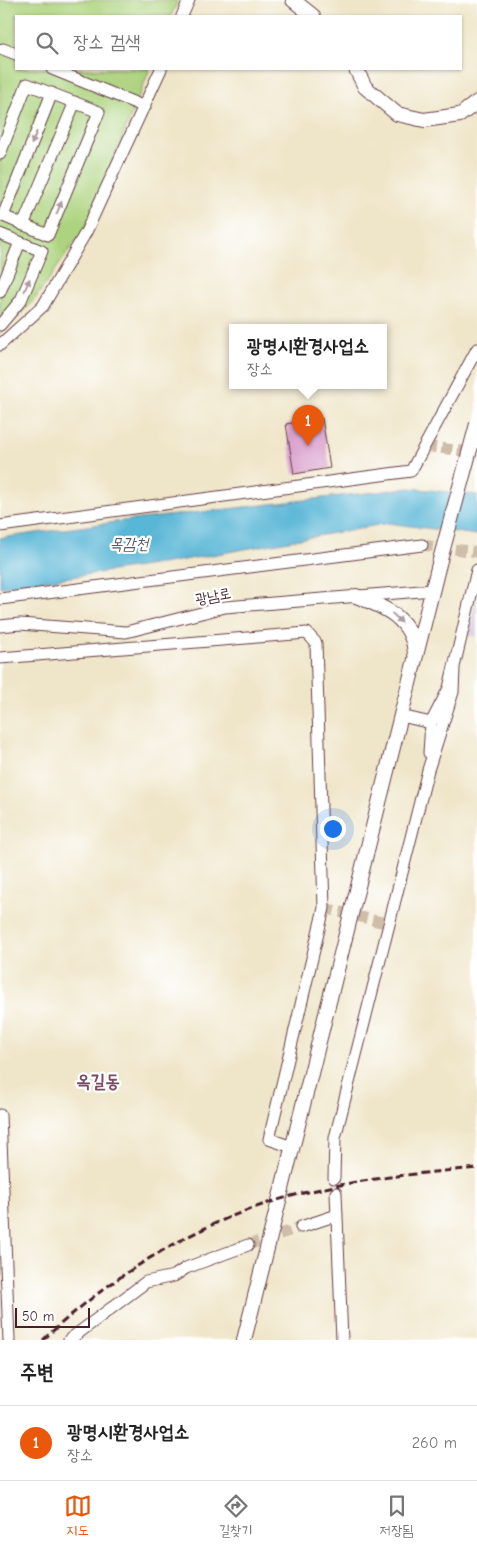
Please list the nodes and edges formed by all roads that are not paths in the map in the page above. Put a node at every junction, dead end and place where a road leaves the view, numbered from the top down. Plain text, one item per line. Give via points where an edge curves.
1 (188, 0) edge
2 (293, 0) edge
3 (182, 15) edge
4 (312, 15) edge
5 (3, 49) dead end
6 (15, 54) edge
7 (55, 70) edge
8 (160, 70) edge
9 (356, 70) edge
10 (52, 93) junction
11 (75, 102) junction
12 (477, 102) edge
13 (145, 106) junction
14 (0, 154) edge
15 (23, 225) junction
16 (0, 234) edge
17 (20, 242) junction
18 (0, 292) edge
19 (0, 324) edge
20 (0, 345) edge
21 (477, 349) edge
22 (477, 424) edge
23 (0, 526) edge
24 (422, 545) tunnel mouth
25 (477, 570) edge
26 (433, 590) junction
27 (356, 596) junction
28 (0, 599) edge
29 (0, 626) edge
30 (0, 658) edge
31 (416, 659) junction
32 (454, 668) junction
33 (401, 716) junction
34 (431, 723) junction
35 (428, 770) junction
36 (0, 1115) edge
37 (292, 1147) junction
38 (334, 1178) dead end
39 (336, 1192) dead end
40 (336, 1215) junction
41 (301, 1227) tunnel mouth
42 (248, 1245) tunnel mouth
43 (9, 1340) edge
44 (69, 1340) edge
45 (244, 1340) edge
46 (342, 1340) edge

1 - 3 street
2 - 4 main road
5 - 6 street
7 - 13 street
8 - 13 street
9 - 12 main road via 365,87 397,114 424,120 460,115
10 - 11 street
10 - 14 street via 27,84
10 -> 15 street via 2,216
11 - 15 street
15 -> 11 street via 48,235 99,112
13 - 20 street via 86,232 43,306
16 - 17 street
17 - 18 street
19 -> 17 street via 21,300 42,250
21 - 23 street via 411,471
22 - 26 main road, bridge
24 - 28 street
25 - 32 street
26 - 27 street, 광남로
26 - 31 main road
27 - 29 street, 광남로 via 225,607 126,632 20,624
27 -> 31 main road via 384,606 400,619 412,636
30 - 37 street via 307,633 316,643 324,908 269,1139
31 - 33 main road
32 - 34 street via 449,688
32 - 35 street via 453,692
33 - 34 street
33 - 37 main road
34 - 35 street
35 - 38 street via 335,1138
36 - 43 street
37 - 45 main road
39 - 40 street
40 - 41 street
40 - 46 street
42 - 44 street via 186,1268 174,1276 146,1282

